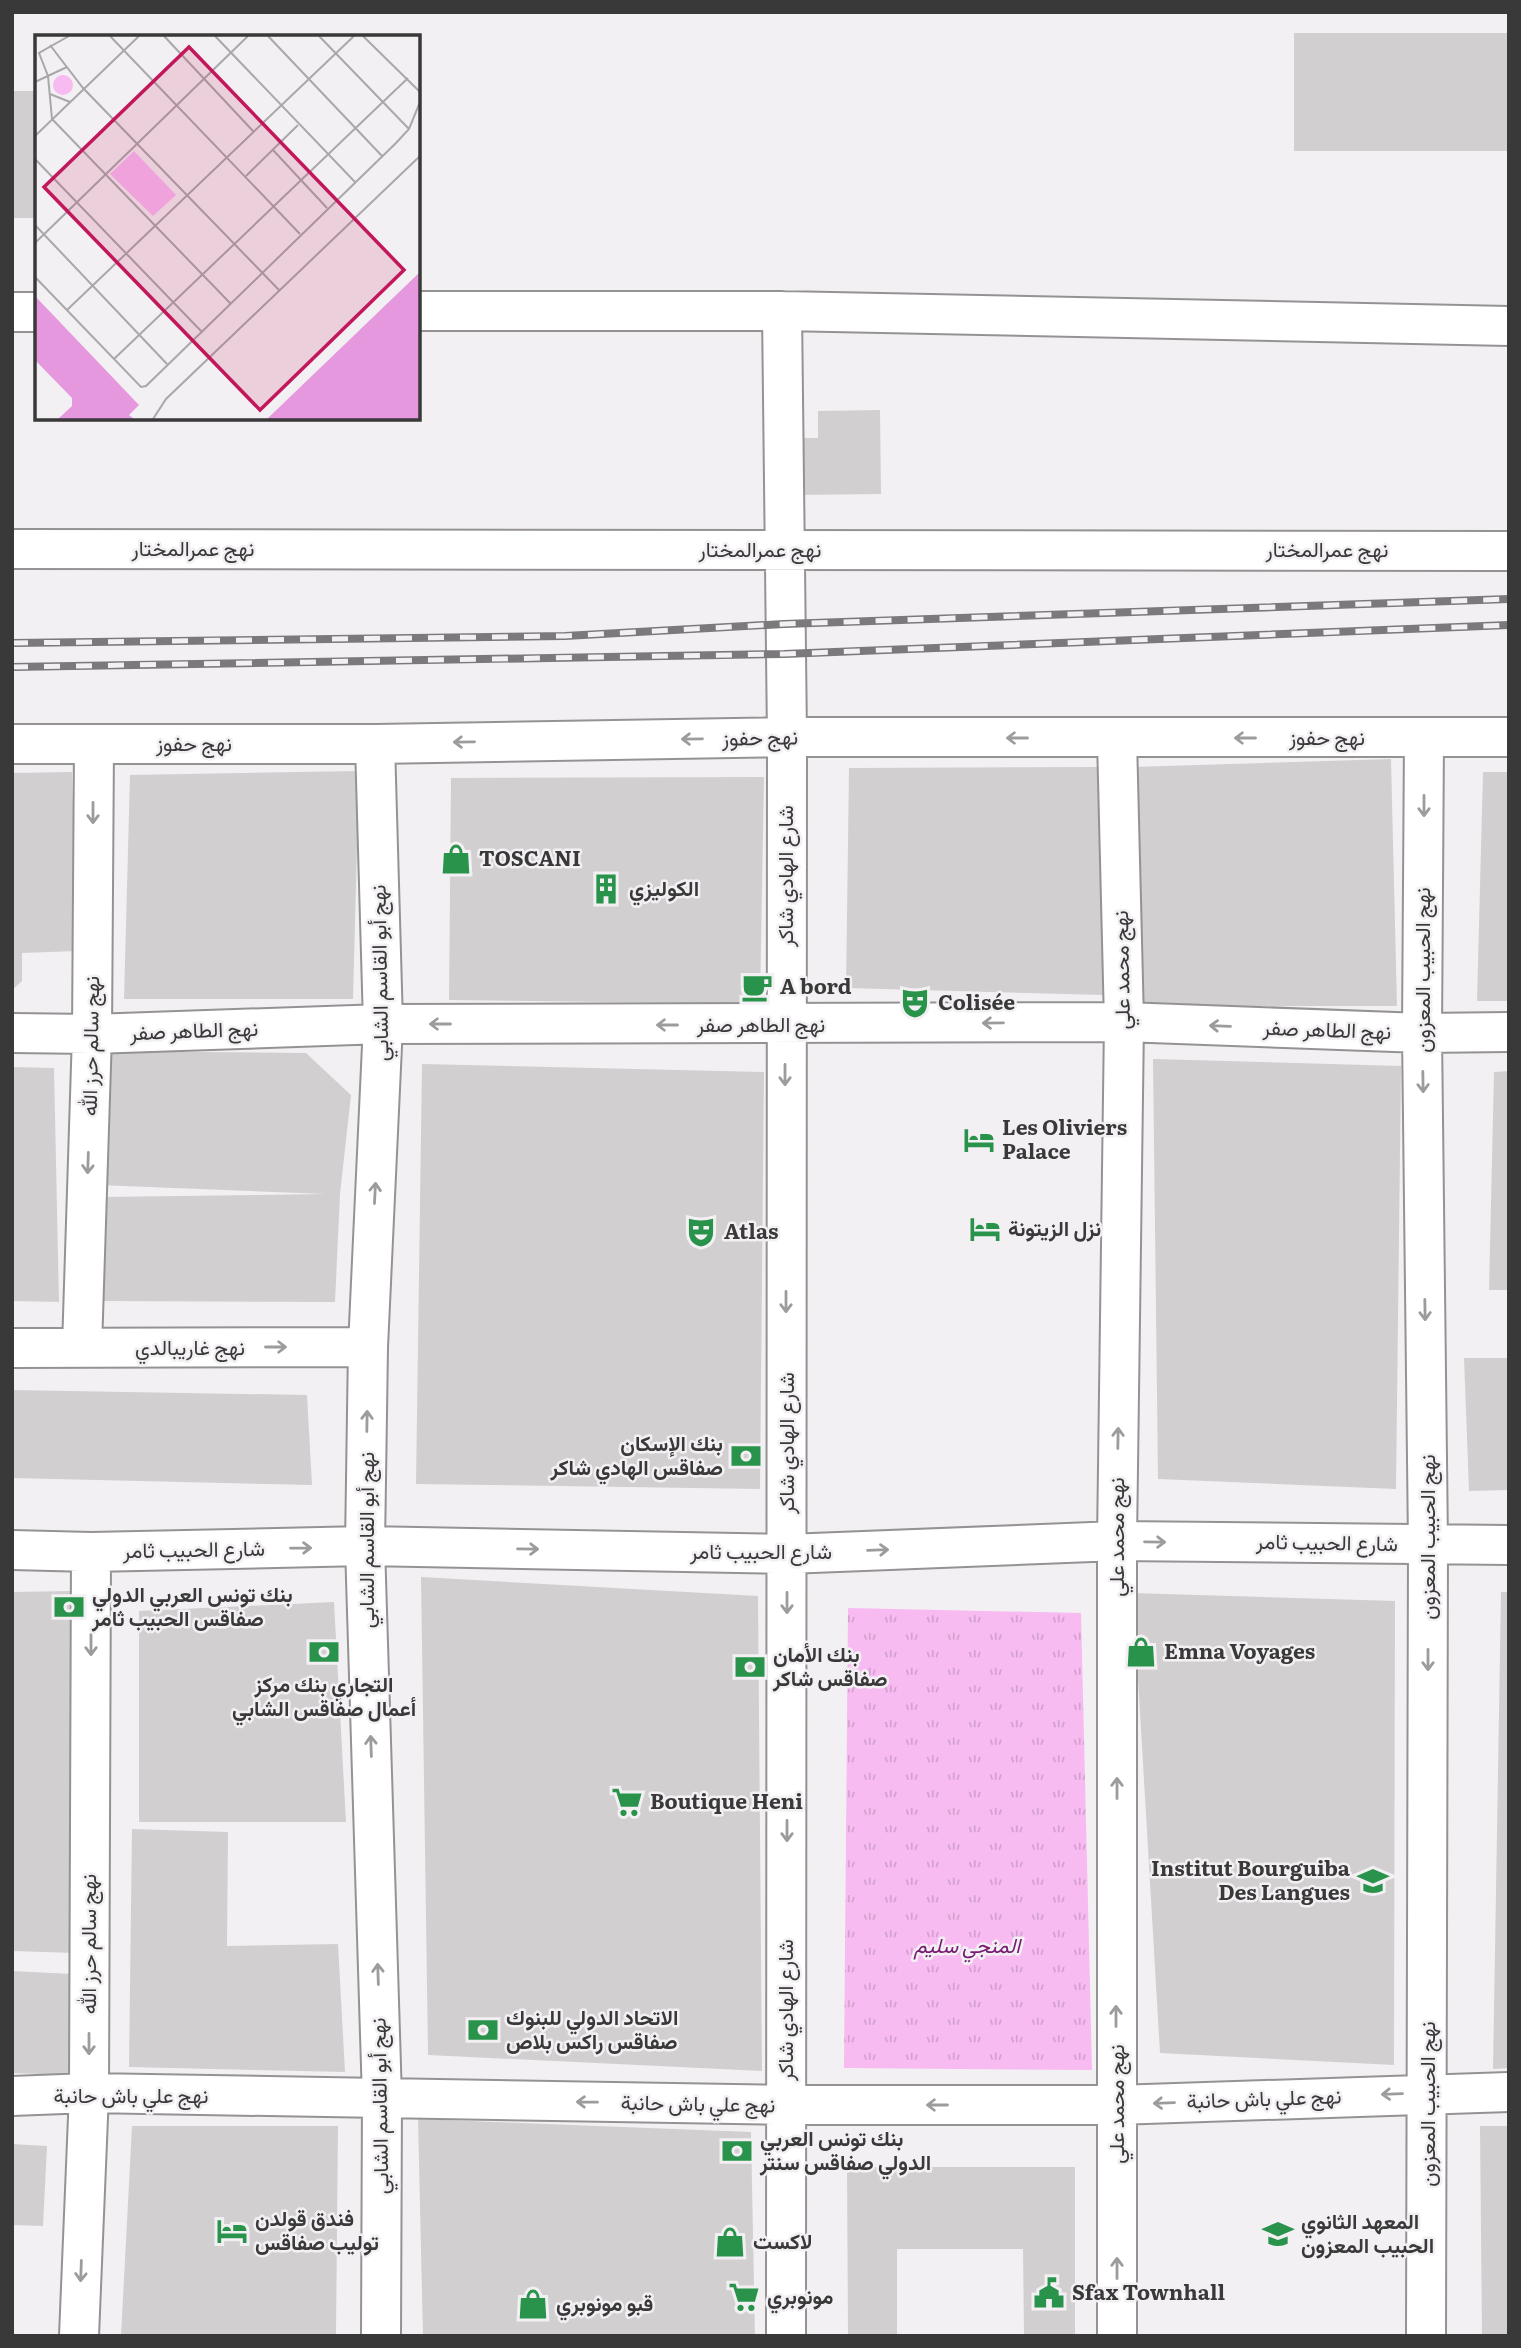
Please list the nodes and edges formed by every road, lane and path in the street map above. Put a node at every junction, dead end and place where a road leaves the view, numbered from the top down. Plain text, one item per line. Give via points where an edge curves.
1 (782, 311) junction
2 (12, 312) edge
3 (35, 312) edge
4 (420, 312) edge
5 (1509, 326) edge
6 (12, 549) edge
7 (784, 550) junction
8 (1509, 551) edge
9 (787, 737) junction
10 (1509, 737) edge
11 (1424, 738) junction
12 (1117, 739) junction
13 (12, 744) edge
14 (94, 744) junction
15 (375, 744) junction
16 (1124, 1022) junction
17 (383, 1024) junction
18 (785, 1025) junction
19 (1509, 1032) edge
20 (12, 1033) edge
21 (1422, 1033) junction
22 (92, 1034) junction
23 (368, 1347) junction
24 (12, 1348) edge
25 (82, 1348) junction
26 (1117, 1541) junction
27 (1428, 1544) junction
28 (1509, 1545) edge
29 (365, 1546) junction
30 (12, 1550) edge
31 (91, 1552) junction
32 (787, 1554) junction
33 (1429, 2092) junction
34 (1509, 2092) edge
35 (89, 2093) junction
36 (12, 2096) edge
37 (382, 2099) junction
38 (786, 2105) junction
39 (1116, 2105) junction
40 (79, 2336) edge
41 (381, 2336) edge
42 (786, 2336) edge
43 (1117, 2336) edge
44 (1426, 2336) edge

1 - 4 street
1 - 5 street
1 - 7 street, شارع الهادي شاكر
2 - 3 street
6 - 7 street, نهج عمرالمختار
7 - 8 street, نهج عمرالمختار
7 - 9 street, شارع الهادي شاكر
12 -> 9 street, نهج حفوز
9 -> 15 street, نهج حفوز
9 - 18 street, شارع الهادي شاكر
10 - 11 street, نهج حفوز
11 -> 12 street, نهج حفوز
11 -> 21 street, نهج الحبيب المعزون
12 - 16 street, نهج محمد علي
13 - 14 street, نهج حفوز
14 - 15 street, نهج حفوز
14 -> 22 street, نهج سالم حرز الله
15 - 17 street, نهج أبو القاسم الشابي
16 -> 18 street, نهج الطاهر صفر
21 -> 16 street, نهج الطاهر صفر
26 -> 16 street, نهج محمد علي
18 -> 17 street, نهج الطاهر صفر
17 - 22 street, نهج الطاهر صفر
23 -> 17 street, نهج أبو القاسم الشابي
18 -> 32 street, شارع الهادي شاكر
19 - 21 street, نهج الطاهر صفر
20 - 22 street, نهج الطاهر صفر
21 -> 27 street, نهج الحبيب المعزون
22 -> 25 street, نهج سالم حرز الله
25 -> 23 street, نهج غاريبالدي
29 -> 23 street, نهج أبو القاسم الشابي
24 - 25 street, نهج غاريبالدي
26 -> 27 street, شارع الحبيب ثامر
32 -> 26 street, شارع الحبيب ثامر
39 -> 26 street, نهج محمد علي
27 - 28 street, شارع الحبيب ثامر
27 -> 33 street, نهج الحبيب المعزون
31 -> 29 street, شارع الحبيب ثامر
29 -> 32 street, شارع الحبيب ثامر
37 -> 29 street, نهج أبو القاسم الشابي
30 - 31 street, شارع الحبيب ثامر
31 -> 35 street, نهج سالم حرز الله
32 -> 38 street, شارع الهادي شاكر
33 - 34 street, نهج علي باش حانبة
33 -> 39 street, نهج علي باش حانبة
33 - 44 street, نهج الحبيب المعزون
35 - 36 street, نهج علي باش حانبة
35 - 37 street, نهج علي باش حانبة
35 -> 40 street, نهج سالم حرز الله
38 -> 37 street, نهج علي باش حانبة
37 - 41 street, نهج أبو القاسم الشابي
39 -> 38 street, نهج علي باش حانبة
38 - 42 street, شارع الهادي شاكر
43 -> 39 street, نهج محمد علي

